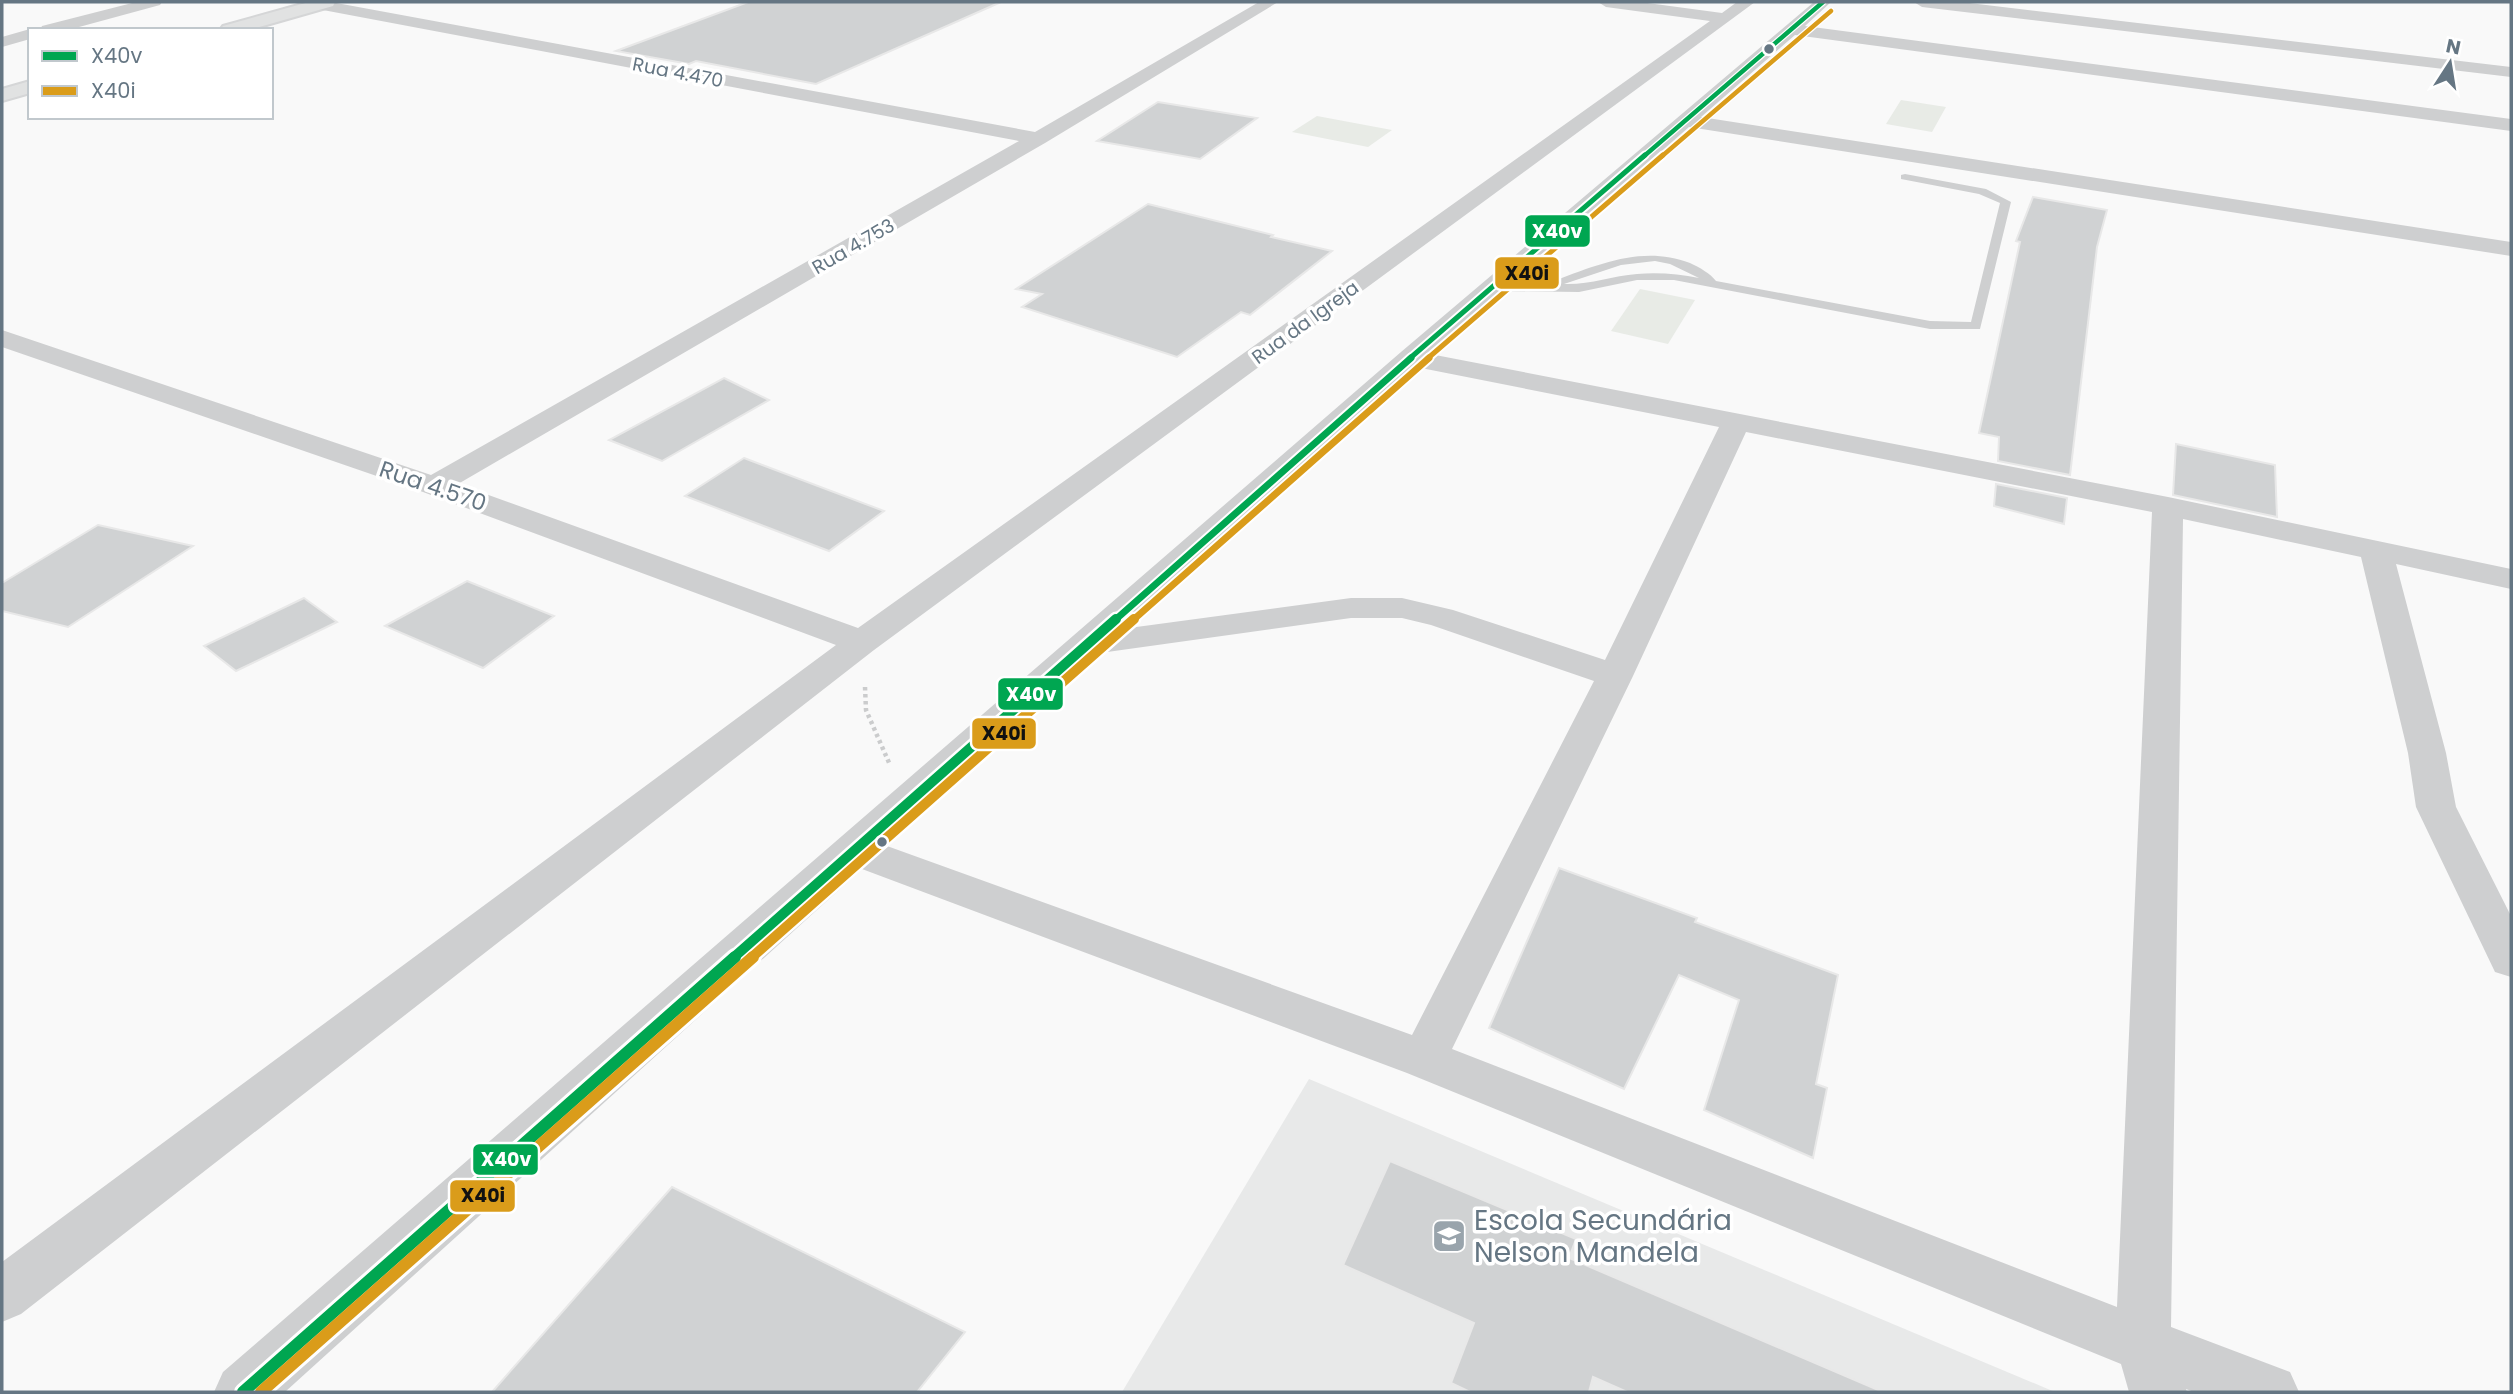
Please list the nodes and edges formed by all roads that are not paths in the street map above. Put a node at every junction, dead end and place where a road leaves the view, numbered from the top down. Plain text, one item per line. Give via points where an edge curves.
1 (154, 2) edge
2 (1270, 2) edge
3 (1606, 2) edge
4 (1747, 2) edge
5 (1823, 2) edge
6 (1922, 2) edge
7 (2073, 2) edge
8 (317, 3) edge
9 (2020, 12) junction
10 (2053, 15) junction
11 (1726, 18) junction
12 (56, 28) edge
13 (236, 28) edge
14 (1793, 30) junction
15 (28, 35) edge
16 (2, 42) edge
17 (1983, 53) junction
18 (2511, 72) edge
19 (28, 88) edge
20 (2, 95) edge
21 (1687, 121) junction
22 (2511, 125) edge
23 (1038, 139) junction
24 (1905, 177) dead end
25 (2511, 249) edge
26 (1713, 283) junction
27 (1493, 287) junction
28 (1537, 290) junction
29 (2, 338) edge
30 (1410, 358) junction
31 (1737, 420) junction
32 (434, 486) junction
33 (2168, 506) junction
34 (2375, 550) junction
35 (2511, 579) edge
36 (862, 642) junction
37 (1088, 644) junction
38 (1615, 676) junction
39 (856, 851) junction
40 (2511, 959) edge
41 (1424, 1059) junction
42 (2, 1295) edge
43 (2151, 1369) edge
44 (243, 1392) edge
45 (2270, 1392) edge

1 - 12 street
2 - 23 street, Rua 4.753
3 - 11 street
4 - 11 street, Rua da Igreja
5 - 14 street
6 - 9 street
7 - 10 street
8 - 13 main road
8 - 23 street, Rua 4.470
9 - 10 street
9 - 17 street
10 - 18 street
11 - 36 street, Rua da Igreja
14 - 17 street
14 - 21 street
15 - 16 street
17 - 22 street
19 - 20 main road
21 - 25 street
21 - 27 street
23 - 32 street, Rua 4.753
24 - 26 lane via 1982,191 2006,202 1976,326 1930,325
26 - 28 lane via 1637,277
26 - 28 lane via 1690,264 1636,257
27 - 28 lane
27 - 30 street
29 - 32 street, Rua 4.570
30 - 31 street
30 - 37 street
31 - 33 street
31 - 38 street
32 - 36 street, Rua 4.570
33 - 34 street
33 - 43 street
34 - 35 street
34 - 40 street via 2427,753 2435,807
36 - 42 street, Rua da Igreja
37 - 38 street via 1351,608 1402,608
37 - 39 street
38 - 41 street
39 - 41 street
39 - 44 street
41 - 43 street
43 - 45 street

